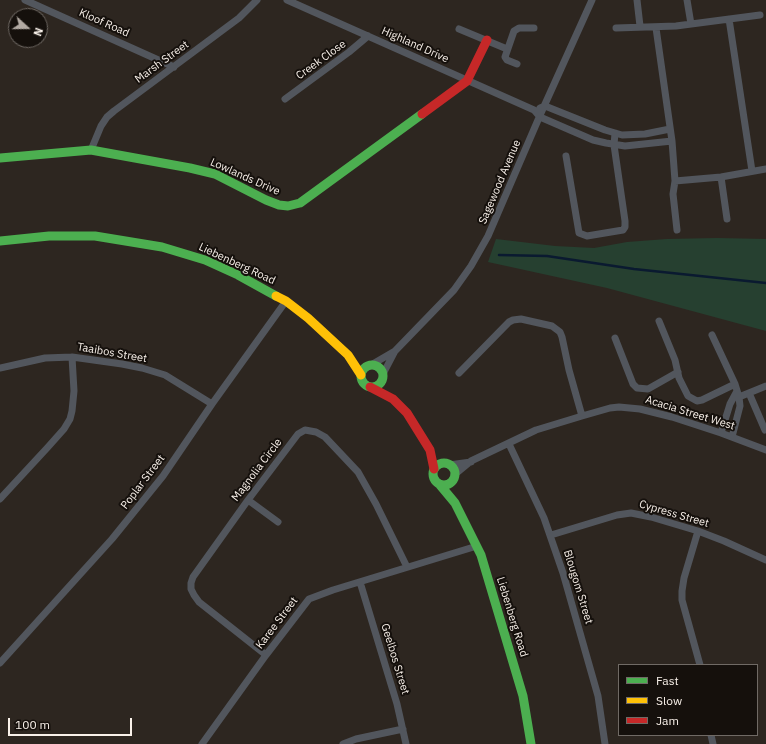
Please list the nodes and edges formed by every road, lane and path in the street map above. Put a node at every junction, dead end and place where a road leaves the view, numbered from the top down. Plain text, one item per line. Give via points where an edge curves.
1 (25, 0) edge
2 (257, 0) edge
3 (287, 0) edge
4 (592, 0) edge
5 (637, 0) edge
6 (687, 0) edge
7 (760, 15) dead end
8 (729, 19) junction
9 (691, 24) junction
10 (640, 26) junction
11 (534, 28) dead end
12 (616, 28) dead end
13 (656, 28) junction
14 (459, 29) dead end
15 (368, 36) junction
16 (487, 40) junction
17 (507, 49) junction
18 (517, 64) dead end
19 (174, 67) junction
20 (467, 81) junction
21 (285, 99) dead end
22 (545, 106) junction
23 (534, 110) junction
24 (540, 117) junction
25 (670, 129) junction
26 (615, 133) junction
27 (672, 141) junction
28 (614, 145) junction
29 (91, 150) junction
30 (566, 156) dead end
31 (0, 158) edge
32 (766, 169) edge
33 (752, 171) junction
34 (721, 177) junction
35 (675, 181) junction
36 (727, 219) dead end
37 (677, 230) dead end
38 (0, 241) edge
39 (286, 301) junction
40 (659, 321) dead end
41 (712, 335) dead end
42 (615, 338) dead end
43 (395, 351) junction
44 (348, 355) junction
45 (72, 357) junction
46 (370, 365) junction
47 (0, 368) edge
48 (678, 372) junction
49 (458, 373) dead end
50 (361, 375) junction
51 (383, 376) junction
52 (766, 386) edge
53 (370, 387) junction
54 (736, 392) junction
55 (749, 393) junction
56 (393, 399) junction
57 (212, 404) junction
58 (582, 416) junction
59 (725, 422) junction
60 (736, 425) junction
61 (765, 430) dead end
62 (721, 433) junction
63 (732, 437) junction
64 (508, 444) junction
65 (430, 450) junction
66 (766, 450) edge
67 (471, 462) junction
68 (448, 464) junction
69 (434, 469) junction
70 (454, 476) junction
71 (440, 485) junction
72 (0, 499) edge
73 (248, 500) junction
74 (455, 503) junction
75 (278, 522) dead end
76 (698, 531) junction
77 (551, 535) junction
78 (477, 546) junction
79 (766, 560) edge
80 (407, 567) junction
81 (360, 582) junction
82 (266, 655) junction
83 (0, 663) edge
84 (700, 664) edge
85 (403, 729) junction
86 (202, 744) edge
87 (344, 744) edge
88 (406, 744) edge
89 (531, 744) edge
90 (605, 744) edge

1 - 19 street, Kloof Road
2 - 19 street, Marsh Street via 239,18
3 - 15 street, Highland Drive
4 - 22 street, Sagewood Avenue
5 - 10 street
6 - 9 street
7 - 8 street
8 - 9 street
8 - 33 street
9 - 13 street
10 - 12 street
10 - 13 street
11 - 17 street via 516,29
13 - 25 street
14 - 16 street
15 - 20 street, Highland Drive
15 - 21 street, Creek Close
16 - 17 street
16 - 20 street
17 - 18 street via 505,58
19 - 29 street, Marsh Street via 107,117
20 - 23 street, Highland Drive
20 - 29 street, Lowlands Drive via 300,203 288,206 266,200 215,174
22 - 23 street
22 - 24 street, Sagewood Avenue
22 - 26 street
23 - 24 street, Highland Drive
24 - 28 street via 593,140
24 - 43 street, Sagewood Avenue via 495,223 478,255 454,290
25 - 26 street via 628,135
25 - 27 street
26 - 28 street
27 - 28 street via 635,146
27 - 35 street
28 - 30 street via 625,221 625,227 621,231 587,236 579,232
29 - 31 street, Lowlands Drive
32 - 33 street
33 - 34 street
34 - 35 street
34 - 36 street
35 - 37 street via 673,194
38 - 39 street, Liebenberg Road via 48,236 95,236 162,247 204,260
39 - 44 street, Liebenberg Road
39 - 57 street, Poplar Street
40 - 48 street
41 - 54 street
42 - 48 street via 633,384 637,388 648,389
43 - 46 street, Sagewood Avenue
43 - 51 street, Sagewood Avenue
44 - 46 street, Liebenberg Road
44 - 50 street, Liebenberg Road
45 - 47 street, Taaibos Street via 45,358
45 - 57 street, Taaibos Street via 136,367 165,375
45 - 72 street via 74,391 70,419
46 - 50 street via 364,368
46 - 51 street via 380,368
48 - 54 street via 688,396 697,401
49 - 58 street via 513,320 521,319 552,326 562,337
50 - 53 street via 362,381
51 - 53 street via 377,386
51 - 56 street
52 - 55 street
53 - 56 street
54 - 55 street
54 - 59 street
54 - 60 street via 740,406
55 - 61 street
56 - 65 street via 410,416
57 - 83 street, Poplar Street via 163,476 112,539
58 - 62 street, Acacia Street West via 610,408 634,408
58 - 64 street, Acacia Street West via 536,430
59 - 60 street
59 - 62 street
60 - 63 street
62 - 63 street, Acacia Street West
63 - 66 street, Acacia Street West
64 - 67 street, Acacia Street West
64 - 77 street, Blougom Street
65 - 68 street
65 - 69 street
67 - 68 street, Acacia Street West
67 - 70 street, Acacia Street West
68 - 69 street via 439,464
68 - 70 street via 454,470
69 - 71 street via 434,480
70 - 71 street via 447,485
70 - 74 street, Liebenberg Road
71 - 74 street, Liebenberg Road
73 - 75 street
73 - 80 street, Magnolia Circle via 298,434 304,430 316,432 325,437 358,472
73 - 82 street, Magnolia Circle via 193,577 191,589 199,602
74 - 78 street, Liebenberg Road
76 - 77 street, Cypress Street via 631,513
76 - 79 street, Cypress Street
76 - 84 street via 684,578 682,600
77 - 90 street, Blougom Street via 595,685
78 - 80 street, Karee Street
78 - 89 street, Liebenberg Road via 525,704
80 - 81 street, Karee Street
81 - 82 street, Karee Street via 309,599
81 - 85 street, Geelbos Street
82 - 86 street, Karee Street
85 - 87 street
85 - 88 street, Geelbos Street

